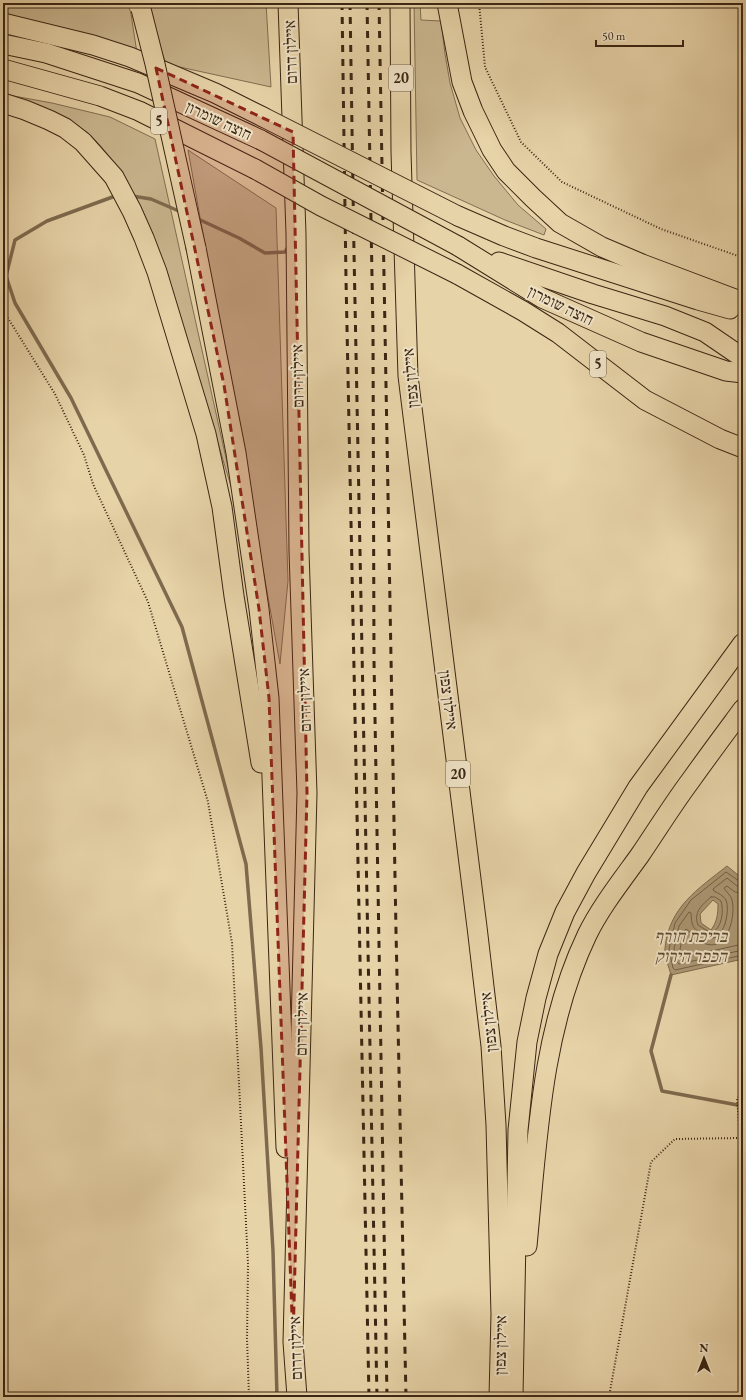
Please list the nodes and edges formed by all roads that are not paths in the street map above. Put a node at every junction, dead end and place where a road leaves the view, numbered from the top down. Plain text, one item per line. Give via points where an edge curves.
1 (288, 3) edge
2 (400, 3) edge
3 (447, 3) edge
4 (140, 6) edge
5 (3, 24) edge
6 (3, 44) edge
7 (3, 69) edge
8 (3, 76) edge
9 (59, 84) junction
10 (3, 103) edge
11 (461, 248) junction
12 (743, 302) edge
13 (743, 313) edge
14 (743, 358) edge
15 (743, 373) edge
16 (743, 448) edge
17 (743, 643) edge
18 (743, 709) edge
19 (275, 846) junction
20 (293, 1342) junction
21 (297, 1397) edge
22 (499, 1397) edge
23 (513, 1397) edge

1 - 20 highway, איילון דרום via 296,234 299,551 307,793
2 - 22 highway, איילון צפון / 20 via 408,376 491,1046 497,1133 501,1314
3 - 12 highway via 462,82 473,111 492,150 506,170 533,198 560,223 602,247
4 - 19 highway, bridge via 196,248 236,453 269,698
5 - 13 highway, bridge via 93,45 130,57 215,93 458,216 504,236
6 - 11 highway, חוצה שומרון / 5, bridge via 46,53 138,83 260,140
7 - 9 highway
8 - 9 highway
9 - 16 highway, 5, bridge via 140,111 457,274 558,333 645,400 720,439
10 - 19 highway via 49,120 83,142 114,177 132,211 157,272 206,434 222,507
11 - 14 highway via 665,316 705,332
11 - 15 highway, חוצה שומרון / 5 via 542,298 634,339 726,371
17 - 23 highway via 638,787 586,873 565,912 548,954 527,1042 518,1130
18 - 23 highway via 607,902 587,934 573,968 552,1039 546,1074
19 - 20 highway
20 - 21 highway, איילון דרום

